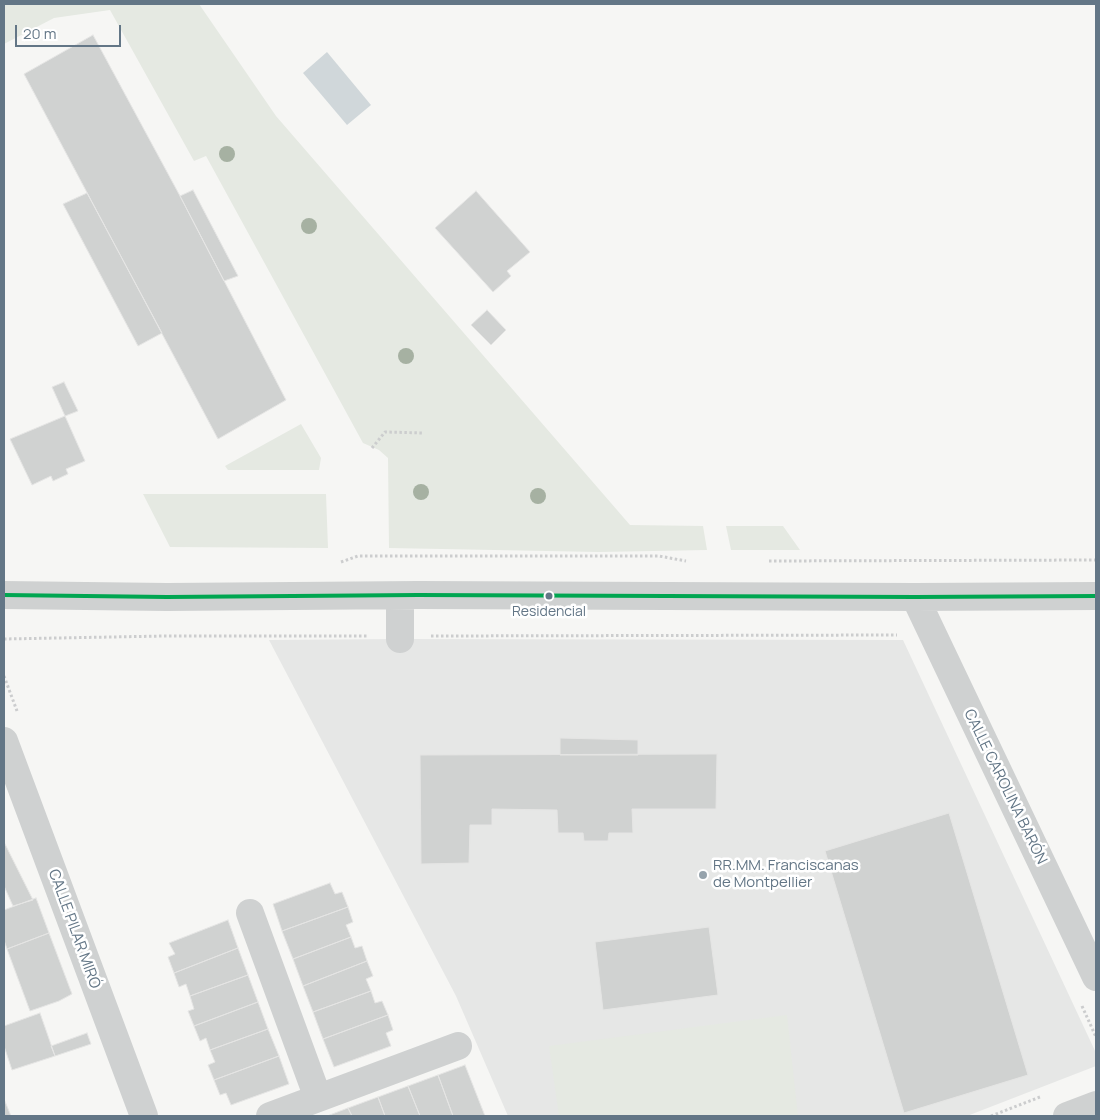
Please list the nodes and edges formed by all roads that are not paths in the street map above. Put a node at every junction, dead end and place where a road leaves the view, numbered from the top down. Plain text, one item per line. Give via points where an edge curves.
1 (4, 596) edge
2 (400, 596) junction
3 (1096, 596) edge
4 (915, 597) junction
5 (400, 638) road end
6 (4, 741) edge
7 (250, 912) dead end
8 (1096, 977) edge
9 (458, 1046) dead end
10 (318, 1098) junction
11 (1096, 1105) edge
12 (144, 1116) edge
13 (270, 1116) edge
14 (1067, 1116) edge

1 - 2 street
2 - 4 street
2 - 5 street
3 - 4 street
4 - 8 street, CALLE CAROLINA BARÓN
6 - 12 street, CALLE PILAR MIRÓ
7 - 10 street
9 - 10 street
10 - 13 street
11 - 14 street

